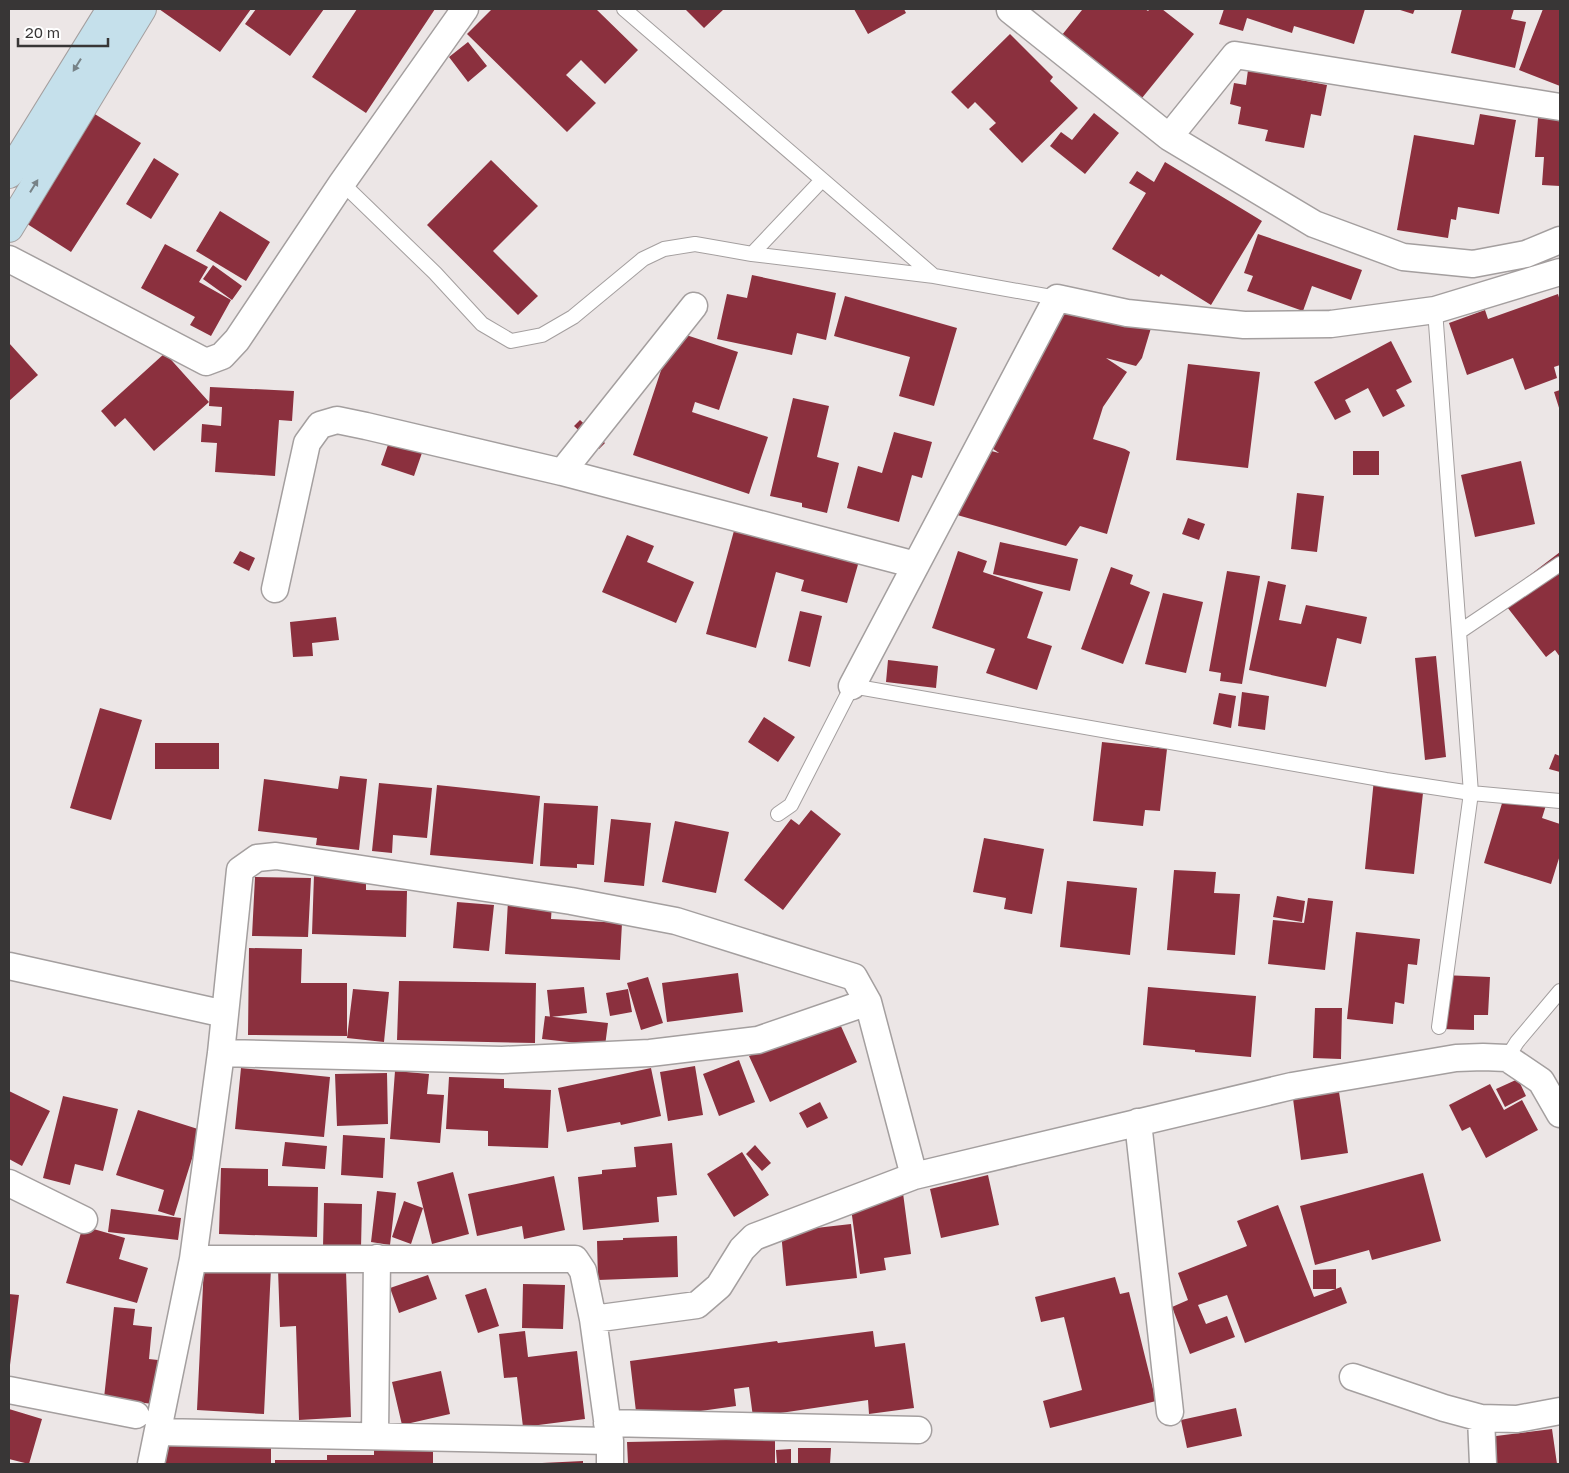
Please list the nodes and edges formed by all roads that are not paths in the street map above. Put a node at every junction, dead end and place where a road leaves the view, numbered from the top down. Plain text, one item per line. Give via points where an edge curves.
1 (112, 9) edge
2 (142, 9) edge
3 (465, 9) edge
4 (624, 9) edge
5 (1010, 10) edge
6 (1560, 107) edge
7 (1169, 137) junction
8 (9, 174) edge
9 (822, 180) junction
10 (342, 183) junction
11 (9, 228) edge
12 (1560, 240) edge
13 (752, 254) junction
14 (9, 259) edge
15 (1560, 272) edge
16 (934, 276) junction
17 (1057, 298) junction
18 (694, 306) dead end
19 (1434, 310) junction
20 (562, 472) junction
21 (1560, 564) edge
22 (916, 565) junction
23 (275, 589) dead end
24 (1459, 632) junction
25 (852, 686) junction
26 (1471, 793) junction
27 (1560, 801) edge
28 (778, 814) dead end
29 (9, 966) edge
30 (1560, 991) edge
31 (868, 1002) junction
32 (225, 1014) junction
33 (1440, 1027) dead end
34 (221, 1053) junction
35 (1507, 1058) junction
36 (1560, 1114) edge
37 (1138, 1122) junction
38 (914, 1176) junction
39 (9, 1183) edge
40 (84, 1220) dead end
41 (193, 1258) junction
42 (377, 1258) junction
43 (593, 1320) junction
44 (1353, 1377) dead end
45 (9, 1390) edge
46 (1560, 1411) edge
47 (1170, 1412) dead end
48 (136, 1415) dead end
49 (1480, 1418) junction
50 (918, 1430) dead end
51 (158, 1432) junction
52 (374, 1435) junction
53 (609, 1443) edge
54 (151, 1464) edge
55 (1483, 1464) edge

1 -> 8 street
11 -> 2 street
3 - 10 street
4 - 9 lane
5 - 7 street
6 - 7 street via 1235,55
7 - 12 street via 1314,224 1403,257 1473,264 1526,254
9 - 13 lane
9 - 16 lane
10 - 13 lane via 435,273 482,324 510,341 542,336 572,317 643,259 664,249 695,244
10 - 14 street via 237,340 222,356 206,362
13 - 16 lane
15 - 19 street
16 - 17 lane
17 - 19 street via 1127,313 1244,326 1332,324
17 - 22 street
18 - 20 street
19 - 24 lane
20 - 22 street
20 - 23 street via 337,420 320,425 307,443
21 - 24 lane
22 - 25 street
24 - 26 lane
25 - 26 lane
25 - 28 lane via 791,805
26 - 27 lane
26 - 33 lane
29 - 32 street
30 - 35 lane
31 - 32 street via 854,976 676,921 572,901 276,856 257,858 240,870
31 - 34 street via 758,1040 650,1053 502,1060
31 - 38 street
32 - 34 street
34 - 41 street
35 - 36 street via 1541,1081
35 - 37 street via 1456,1058 1292,1086
37 - 38 street
37 - 47 street
38 - 43 street via 754,1237 742,1249 719,1286 697,1305
39 - 40 street
41 - 42 street
41 - 51 street
42 - 43 street via 575,1259 583,1271
42 - 52 street
43 - 53 street
44 - 49 street
45 - 48 street
46 - 49 street via 1517,1419
49 - 55 street
50 - 53 street
51 - 52 street
51 - 54 street
52 - 53 street

